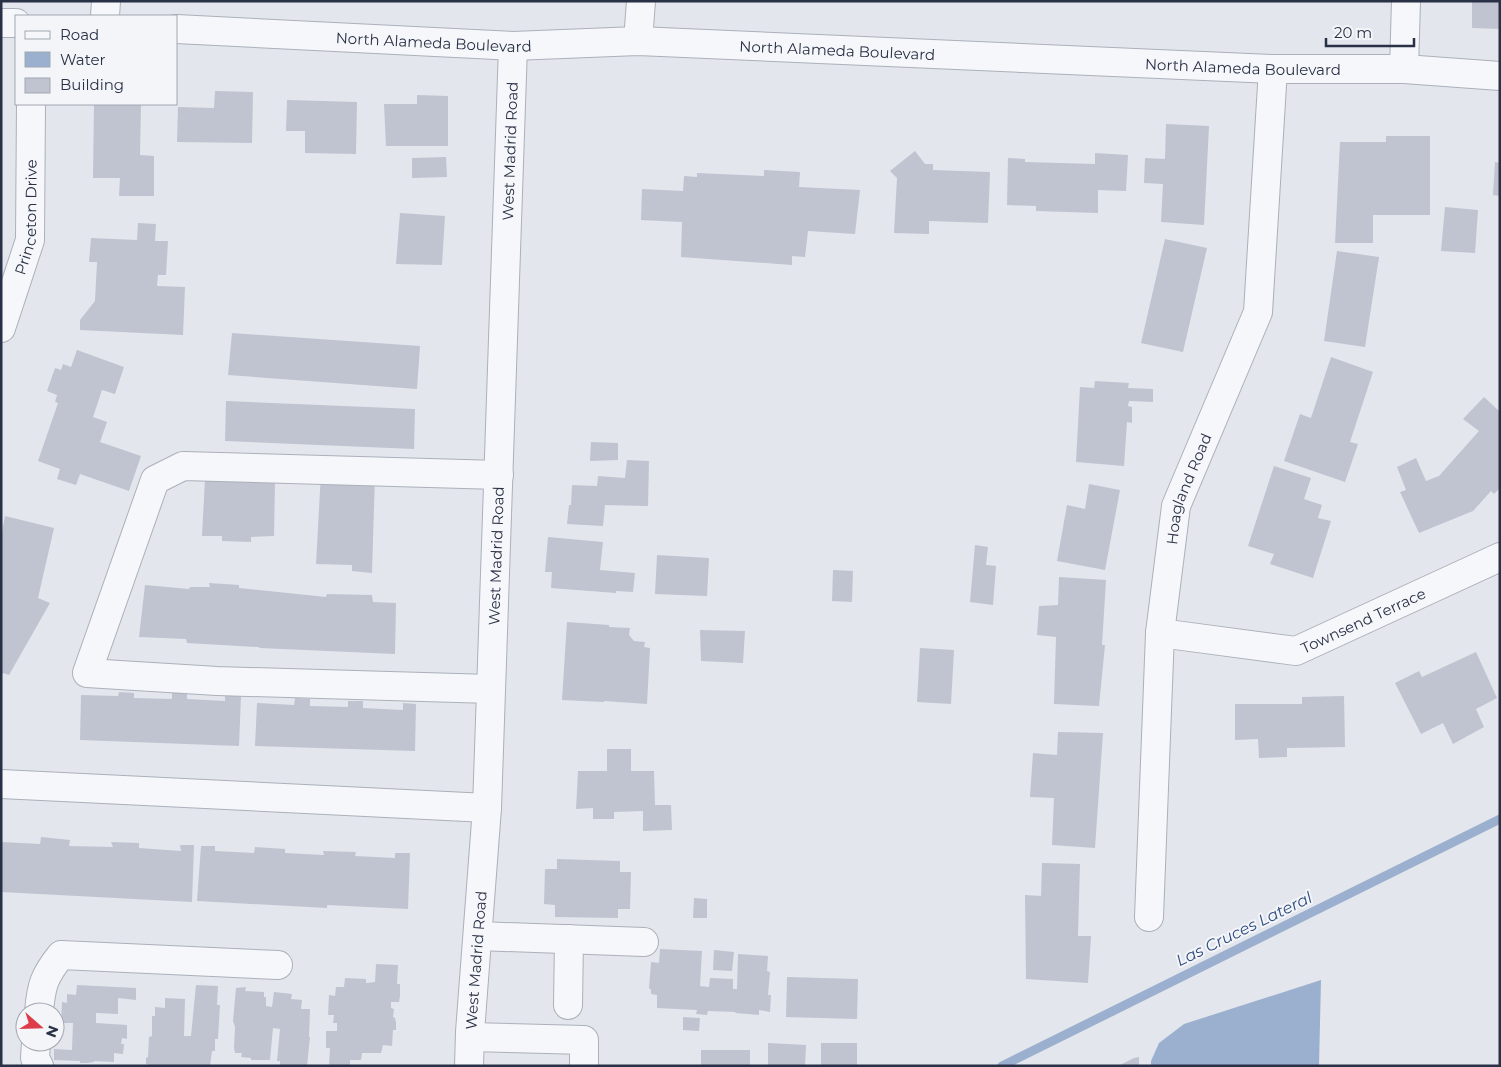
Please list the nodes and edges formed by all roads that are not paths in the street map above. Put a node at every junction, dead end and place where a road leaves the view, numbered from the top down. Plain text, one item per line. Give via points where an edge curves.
1 (106, 1) edge
2 (641, 1) edge
3 (1406, 1) edge
4 (105, 15) edge
5 (1, 22) edge
6 (15, 23) edge
7 (178, 29) edge
8 (638, 41) junction
9 (513, 46) junction
10 (1273, 69) junction
11 (1404, 69) junction
12 (1500, 76) edge
13 (31, 105) edge
14 (1, 328) edge
15 (499, 475) junction
16 (1500, 557) edge
17 (1160, 633) junction
18 (491, 690) junction
19 (1, 784) edge
20 (487, 808) junction
21 (1149, 917) dead end
22 (478, 936) junction
23 (569, 939) junction
24 (644, 942) dead end
25 (278, 965) dead end
26 (40, 1002) edge
27 (568, 1005) dead end
28 (470, 1037) junction
29 (35, 1052) edge
30 (38, 1066) edge
31 (469, 1066) edge
32 (584, 1066) edge

1 - 4 street
2 - 8 street
3 - 11 street
5 - 6 street
7 - 9 street, North Alameda Boulevard
8 - 9 street, North Alameda Boulevard
8 - 10 street, North Alameda Boulevard
9 - 15 street, West Madrid Road
10 - 11 street, North Alameda Boulevard
10 - 17 street, Hoagland Road via 1258,312 1176,506
11 - 12 street, North Alameda Boulevard
13 - 14 street, Princeton Drive via 30,240
15 - 18 street, West Madrid Road
15 - 18 street via 183,466 155,480 87,673 217,681
16 - 17 street, Townsend Terrace via 1296,651
17 - 21 street, Hoagland Road
18 - 20 street, West Madrid Road
19 - 20 street
20 - 22 street, West Madrid Road
22 - 23 street
22 - 28 street, West Madrid Road
23 - 24 street
23 - 27 street
25 - 26 street via 61,955 50,968
28 - 31 street, West Madrid Road
28 - 32 street via 584,1040
29 - 30 street

